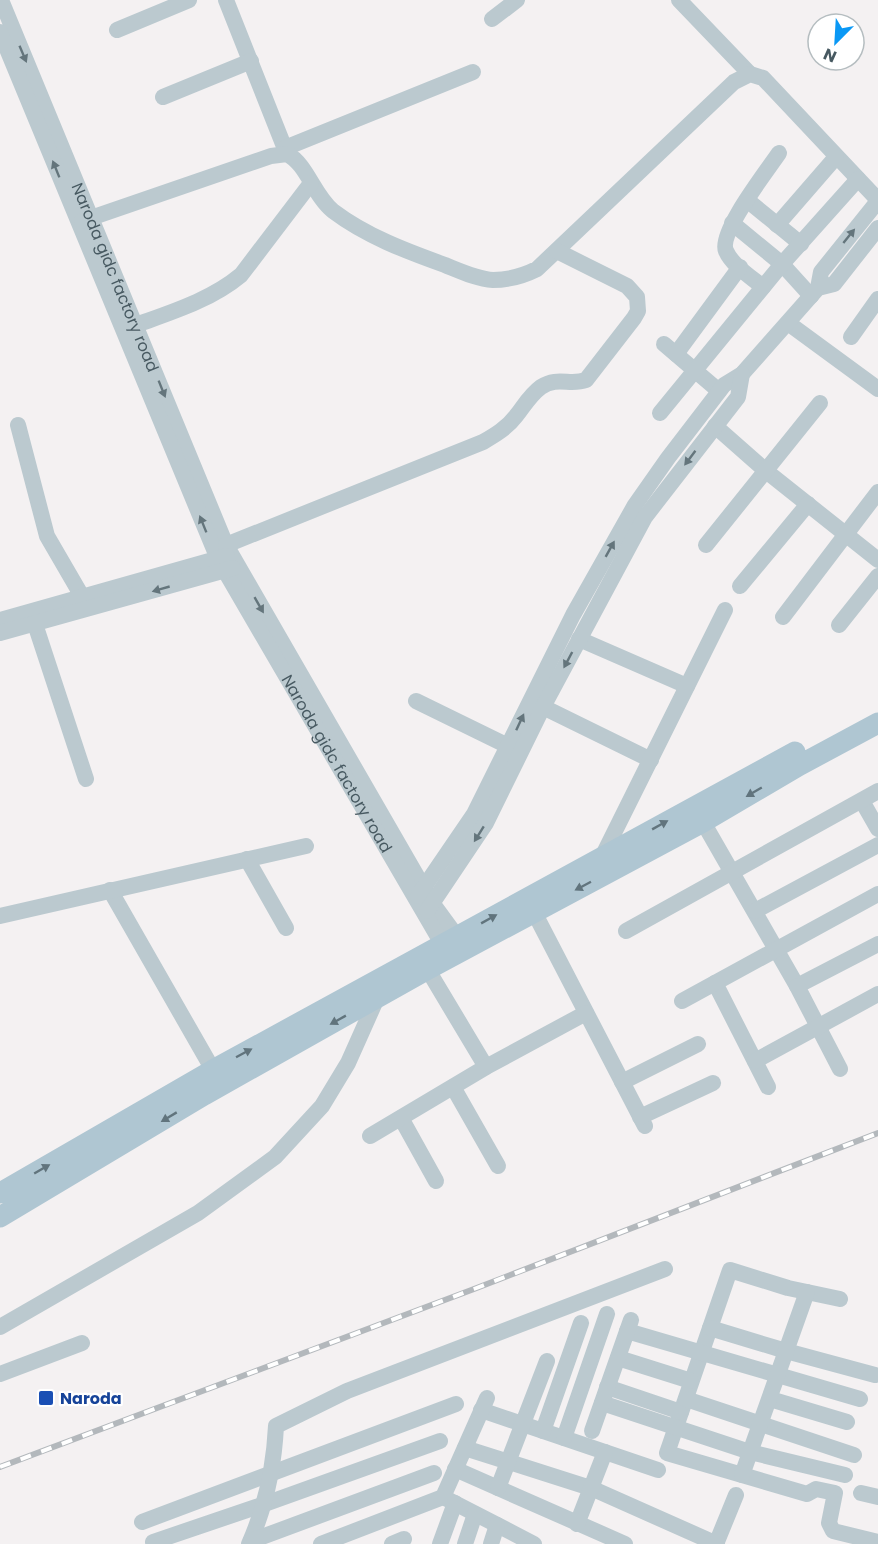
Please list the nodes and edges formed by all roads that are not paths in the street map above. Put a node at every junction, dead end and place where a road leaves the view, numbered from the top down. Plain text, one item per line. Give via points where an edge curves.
1 (1, 0) edge
2 (189, 0) edge
3 (226, 0) edge
4 (516, 0) edge
5 (679, 0) edge
6 (492, 19) dead end
7 (117, 30) dead end
8 (1, 39) edge
9 (251, 62) junction
10 (473, 72) dead end
11 (750, 74) junction
12 (163, 98) dead end
13 (286, 151) junction
14 (779, 153) dead end
15 (836, 157) junction
16 (858, 179) junction
17 (311, 183) junction
18 (747, 200) junction
19 (878, 200) edge
20 (85, 220) junction
21 (732, 223) junction
22 (777, 225) junction
23 (878, 228) edge
24 (801, 244) junction
25 (557, 251) junction
26 (782, 264) junction
27 (740, 267) junction
28 (763, 287) junction
29 (814, 292) junction
30 (878, 299) edge
31 (788, 323) junction
32 (136, 325) junction
33 (851, 337) dead end
34 (694, 371) junction
35 (742, 374) junction
36 (878, 389) edge
37 (719, 391) junction
38 (820, 403) dead end
39 (660, 413) dead end
40 (18, 425) dead end
41 (715, 426) junction
42 (766, 471) junction
43 (878, 492) edge
44 (808, 504) junction
45 (846, 535) junction
46 (706, 545) dead end
47 (227, 559) junction
48 (878, 560) edge
49 (878, 576) edge
50 (740, 586) dead end
51 (83, 598) junction
52 (725, 610) dead end
53 (783, 617) dead end
54 (0, 620) edge
55 (35, 624) junction
56 (839, 625) dead end
57 (0, 633) edge
58 (579, 639) junction
59 (687, 686) junction
60 (416, 701) dead end
61 (543, 707) junction
62 (878, 708) edge
63 (878, 723) edge
64 (508, 746) junction
65 (651, 760) junction
66 (86, 779) dead end
67 (878, 791) edge
68 (862, 801) junction
69 (703, 822) junction
70 (878, 829) edge
71 (878, 845) edge
72 (306, 846) dead end
73 (602, 857) junction
74 (247, 859) junction
75 (733, 873) junction
76 (110, 890) junction
77 (420, 893) junction
78 (878, 894) edge
79 (429, 909) junction
80 (755, 911) junction
81 (534, 912) junction
82 (0, 916) edge
83 (286, 928) dead end
84 (626, 931) dead end
85 (878, 944) edge
86 (454, 947) junction
87 (776, 949) junction
88 (424, 964) junction
89 (715, 983) junction
90 (797, 986) junction
91 (878, 994) edge
92 (377, 998) junction
93 (682, 1001) dead end
94 (586, 1013) junction
95 (818, 1027) junction
96 (698, 1044) dead end
97 (755, 1061) junction
98 (486, 1067) junction
99 (840, 1069) dead end
100 (213, 1070) junction
101 (622, 1082) junction
102 (713, 1083) dead end
103 (453, 1087) junction
104 (768, 1087) dead end
105 (401, 1118) junction
106 (370, 1136) dead end
107 (498, 1166) dead end
108 (436, 1181) dead end
109 (0, 1193) edge
110 (0, 1217) edge
111 (665, 1269) dead end
112 (807, 1292) junction
113 (840, 1299) dead end
114 (607, 1314) dead end
115 (581, 1323) dead end
116 (0, 1326) edge
117 (710, 1328) junction
118 (82, 1343) dead end
119 (786, 1351) junction
120 (702, 1353) junction
121 (618, 1358) junction
122 (547, 1361) dead end
123 (0, 1374) edge
124 (875, 1375) dead end
125 (777, 1376) junction
126 (691, 1381) junction
127 (607, 1387) junction
128 (770, 1399) junction
129 (860, 1399) dead end
130 (602, 1403) junction
131 (456, 1404) dead end
132 (680, 1413) junction
133 (847, 1422) dead end
134 (523, 1424) junction
135 (760, 1424) junction
136 (543, 1431) junction
137 (592, 1431) dead end
138 (564, 1438) junction
139 (440, 1441) dead end
140 (465, 1448) junction
141 (605, 1452) junction
142 (750, 1452) junction
143 (854, 1455) dead end
144 (509, 1462) junction
145 (455, 1469) junction
146 (658, 1470) dead end
147 (434, 1473) dead end
148 (742, 1475) junction
149 (845, 1475) dead end
150 (269, 1476) junction
151 (498, 1488) junction
152 (591, 1488) junction
153 (861, 1493) dead end
154 (736, 1495) dead end
155 (878, 1497) edge
156 (449, 1500) junction
157 (262, 1505) junction
158 (475, 1514) junction
159 (142, 1522) dead end
160 (577, 1524) junction
161 (497, 1525) junction
162 (153, 1542) dead end
163 (878, 1542) edge
164 (251, 1543) edge
165 (321, 1544) edge
166 (440, 1544) edge
167 (465, 1544) edge
168 (490, 1544) edge
169 (534, 1544) edge
170 (625, 1544) edge
171 (717, 1544) edge

1 -> 20 street, Naroda gidc factory road
2 - 7 street
3 - 9 street
4 - 6 street
5 - 11 street
20 -> 8 street, Naroda gidc factory road
9 - 12 street
9 - 13 street
10 - 13 street
11 - 15 street via 763,78
11 - 25 street via 734,81
13 - 17 street
13 - 20 street
14 - 18 street
15 - 16 street
15 - 22 street
16 - 19 street
16 - 24 street
17 - 25 street via 333,210 386,243 470,274 492,280 523,276
17 - 32 street via 229,285
18 - 21 street
18 - 22 street
29 -> 19 street via 821,272
20 - 32 street, Naroda gidc factory road via 100,242
47 -> 20 street, Naroda gidc factory road
21 - 26 street
21 - 27 street via 724,248
22 - 24 street
23 - 29 street via 834,284
24 - 26 street
25 - 47 street via 627,286 637,297 634,318 586,380 558,380 541,387 509,424 483,442
26 - 28 street
26 - 29 street
27 - 28 street
27 - 34 street via 670,349
28 - 34 street
29 - 31 street
30 - 33 street
31 - 35 street
31 - 36 street
32 -> 47 street, Naroda gidc factory road
34 - 37 street
34 - 39 street
35 - 37 street
35 - 41 street via 738,397
64 -> 37 street via 573,615 635,505
38 - 42 street
40 - 51 street via 47,536
41 - 42 street
41 -> 58 street via 645,517
42 - 44 street
42 - 46 street
43 - 45 street
44 - 45 street
44 - 50 street
45 - 48 street
45 - 53 street
47 - 51 street
47 -> 55 street
47 - 77 street, Naroda gidc factory road
49 - 56 street
51 - 54 street
52 - 59 street
55 - 57 street
55 - 66 street
58 - 59 street
58 -> 61 street
59 - 65 street
60 - 64 street
61 - 65 street
61 -> 79 street via 486,823
73 -> 62 main road
63 -> 69 main road
64 - 77 street via 474,814
65 - 73 street
67 - 68 street
68 - 70 street
68 - 75 street
69 - 75 street
69 -> 81 main road
71 - 80 street
72 - 74 street
86 -> 73 main road
74 - 76 street
74 - 83 street
75 - 80 street
75 - 84 street
76 - 82 street
76 - 100 street
77 - 79 street, Naroda gidc factory road
78 - 87 street
79 - 86 street, Naroda gidc factory road
80 - 87 street
81 - 86 main road
81 - 94 street
85 - 90 street
86 - 88 main road
87 - 89 street
87 - 90 street
88 - 92 main road
88 - 98 street
100 -> 88 main road
89 - 93 street
89 - 97 street
90 - 95 street
91 - 95 street
92 -> 110 main road via 204,1095
92 - 116 street via 348,1063 322,1106 276,1157 198,1213
94 - 98 street
94 - 101 street
95 - 97 street
95 - 99 street
96 - 101 street
97 - 104 street
98 - 103 street
109 -> 100 main road
101 - 102 street via 642,1122
103 - 105 street
103 - 107 street
105 - 106 street
105 - 108 street
111 - 150 street via 347,1392 276,1426
112 - 113 street
112 - 117 street via 730,1270
112 - 119 street
114 - 138 street
115 - 136 street
117 - 119 street
117 - 120 street
118 - 123 street
119 - 124 street
119 - 125 street
120 - 121 street via 629,1325
120 - 125 street
120 - 126 street
121 - 126 street
121 - 127 street
122 - 134 street
125 - 128 street
125 - 129 street
126 - 132 street
127 - 130 street
127 - 132 street
128 - 133 street
128 - 135 street
130 - 132 street
130 - 137 street
131 - 150 street
132 - 135 street
132 - 142 street
132 - 148 street via 667,1453
134 - 136 street
134 - 140 street via 484,1404
134 - 144 street
135 - 142 street
135 - 143 street
136 - 138 street
138 - 141 street
139 - 157 street
140 - 144 street
140 - 145 street
141 - 146 street
141 - 152 street
142 - 148 street
142 - 149 street
144 - 151 street
144 - 152 street
145 - 151 street
145 - 156 street
147 - 164 street
148 - 163 street via 807,1494 816,1489 835,1493 829,1523 833,1531
150 - 157 street
150 - 159 street
151 - 160 street
152 - 160 street
152 - 171 street
153 - 155 street
154 - 171 street
156 - 158 street
156 - 165 street
156 - 166 street
157 - 162 street
157 - 164 street
158 - 161 street
158 - 167 street
160 - 170 street
161 - 168 street
161 - 169 street

